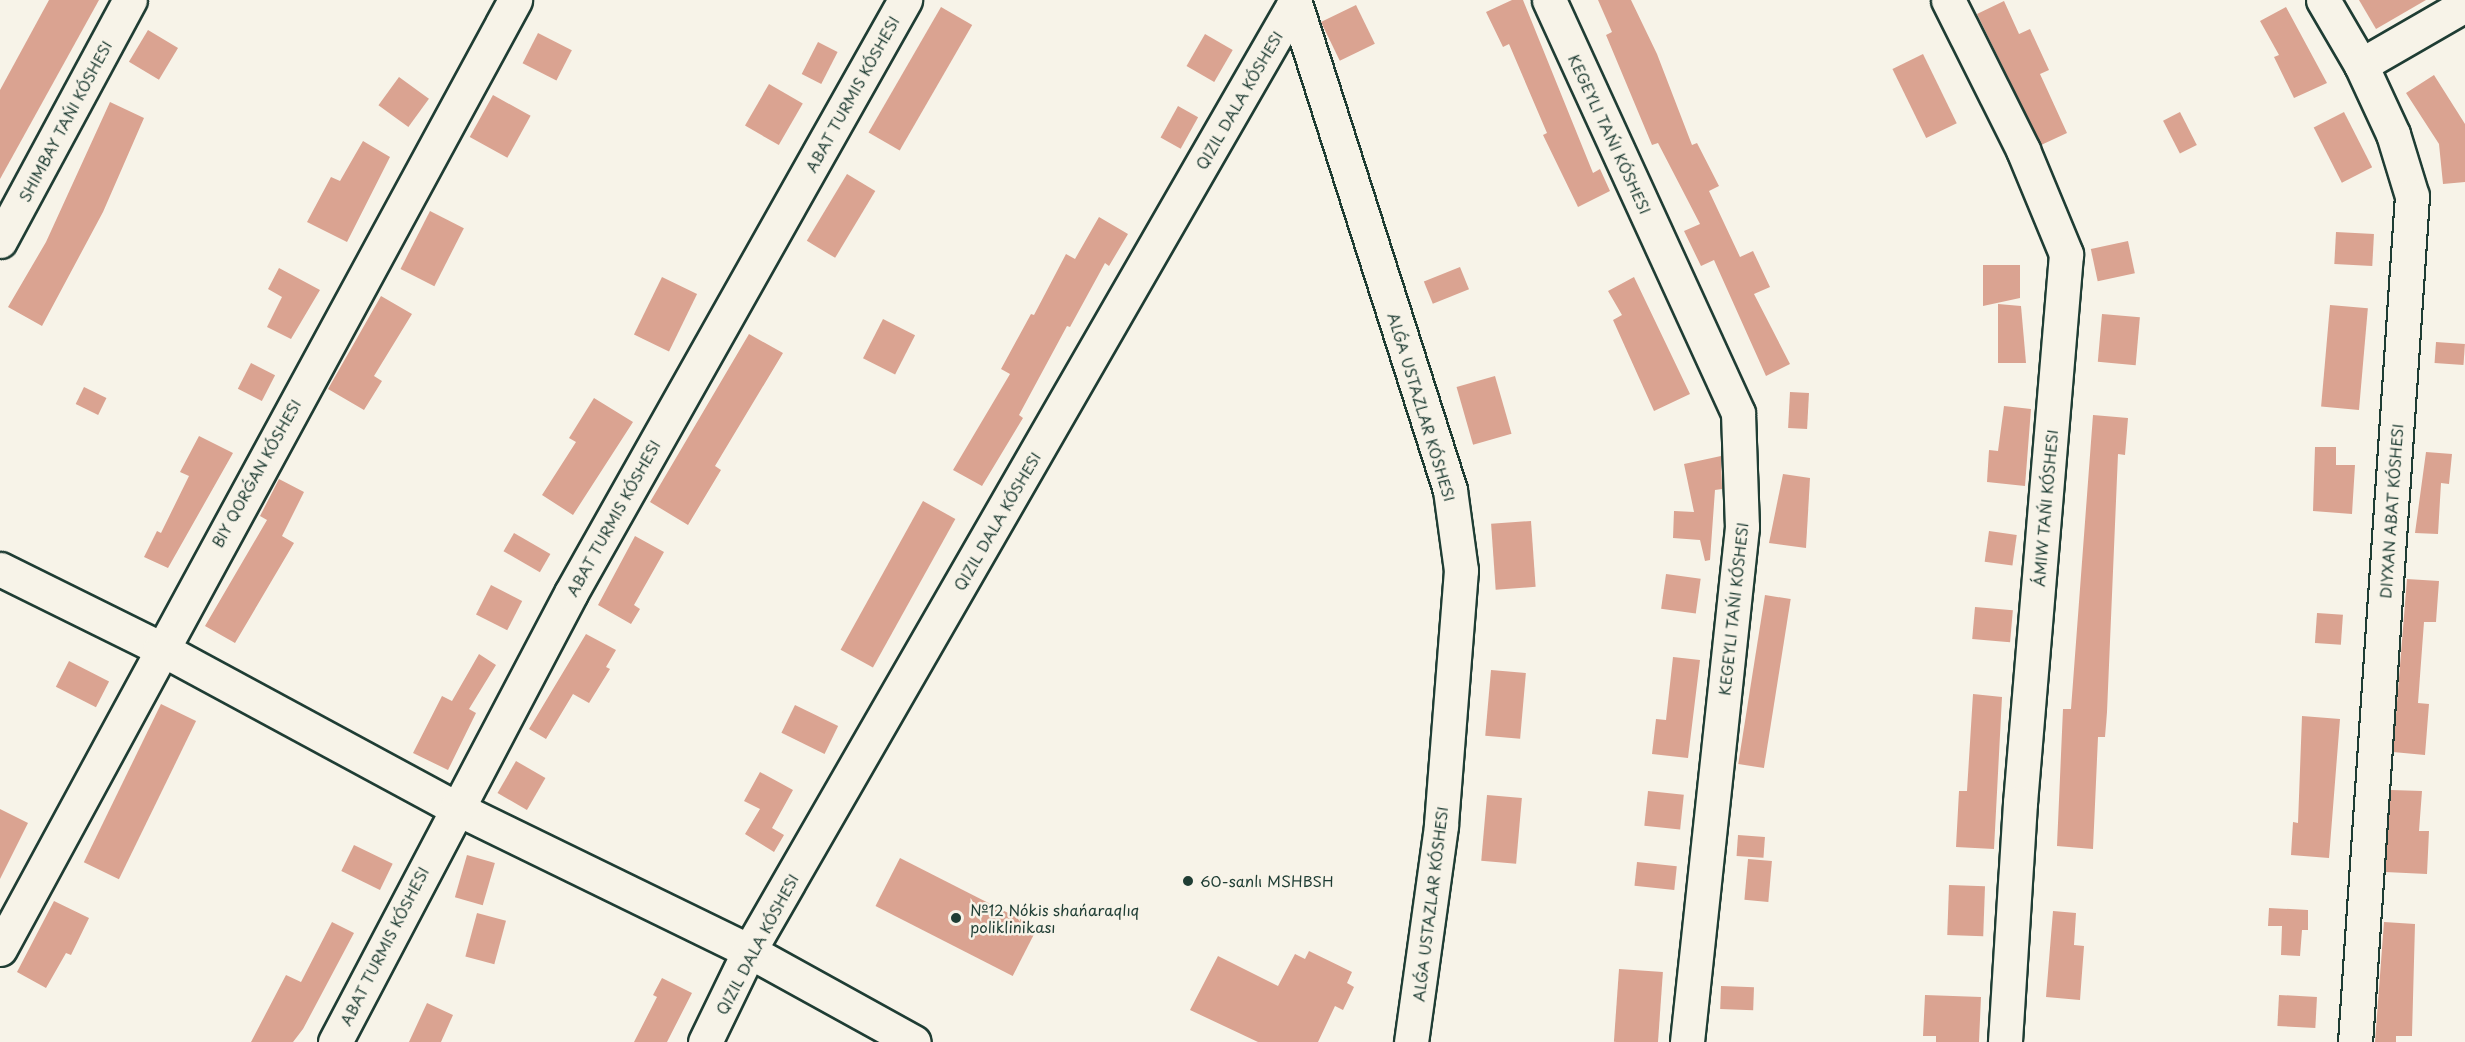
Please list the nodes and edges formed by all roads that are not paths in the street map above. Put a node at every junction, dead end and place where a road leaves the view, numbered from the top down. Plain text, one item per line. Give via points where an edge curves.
1 (130, 0) edge
2 (515, 0) edge
3 (904, 0) edge
4 (1549, 0) edge
5 (1948, 0) edge
6 (2323, 0) edge
7 (1294, 2) edge
8 (2465, 5) edge
9 (2361, 65) junction
10 (0, 241) edge
11 (0, 569) edge
12 (160, 648) junction
13 (456, 808) junction
14 (0, 949) edge
15 (749, 951) junction
16 (335, 1042) edge
17 (705, 1042) edge
18 (915, 1042) edge
19 (1412, 1042) edge
20 (1687, 1042) edge
21 (2005, 1042) edge
22 (2355, 1042) edge

1 - 10 street
2 - 12 street, BIY QORǴAN KÓSHESI
3 - 13 street via 571,593
4 - 20 street via 1738,413 1742,527
5 - 21 street via 2023,150 2066,254 2021,791
6 - 9 street, DIYXAN ABAT KÓSHESI
7 - 15 street
7 - 19 street, ALǴA USTAZLAR KÓSHESI via 1450,490 1461,570 1441,826
8 - 9 street
9 - 22 street, DIYXAN ABAT KÓSHESI via 2393,134 2412,196
11 - 12 street
12 - 13 street
12 - 14 street, BIY QORǴAN KÓSHESI
13 - 15 street
13 - 16 street
15 - 17 street
15 - 18 street

